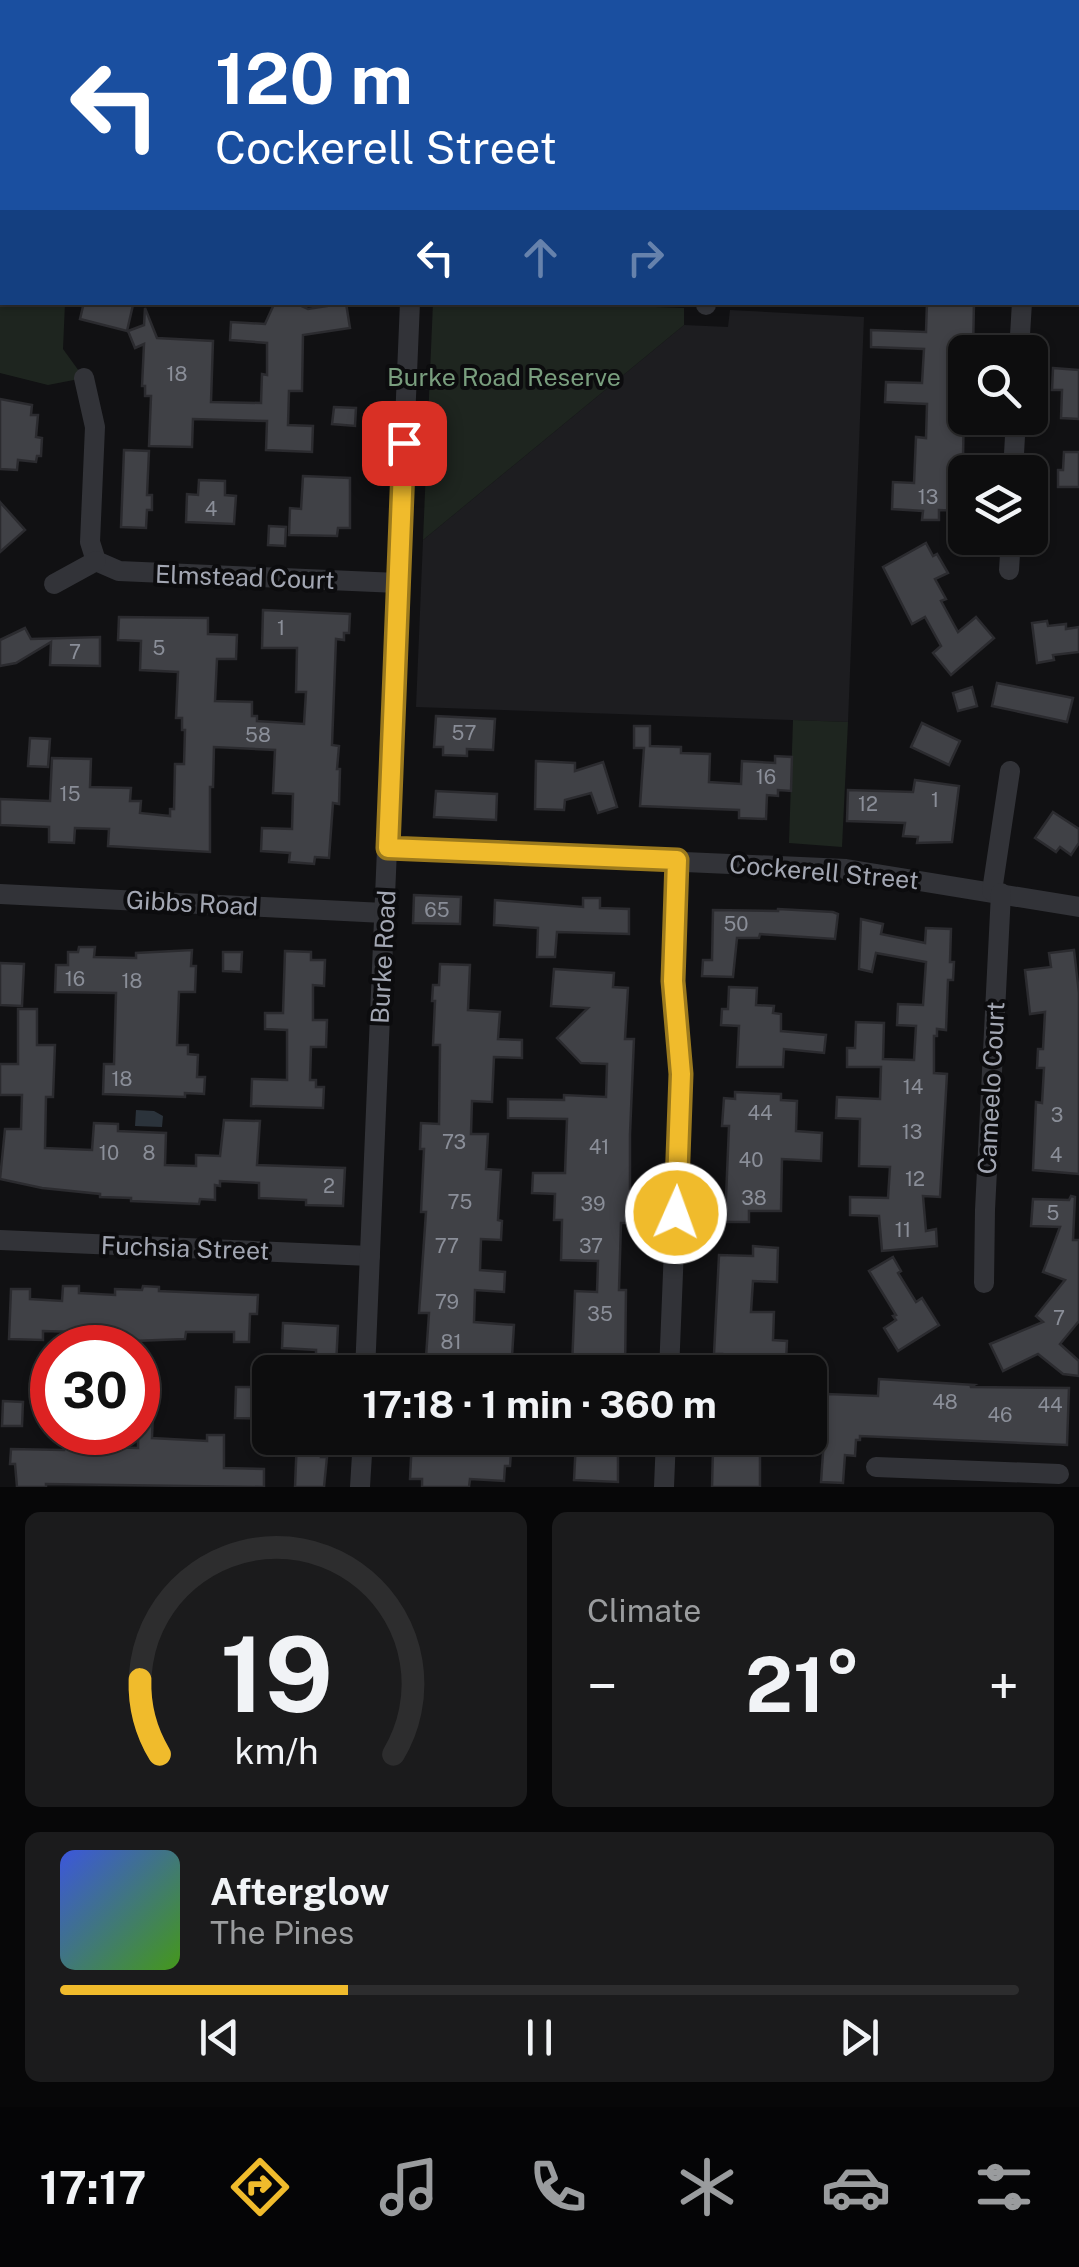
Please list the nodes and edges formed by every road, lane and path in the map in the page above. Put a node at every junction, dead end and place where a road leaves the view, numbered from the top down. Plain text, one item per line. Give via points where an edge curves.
1 (410, 305) edge
2 (1022, 305) edge
3 (1019, 335) edge
4 (84, 378) dead end
5 (1010, 555) edge
6 (96, 561) junction
7 (1009, 570) dead end
8 (398, 583) junction
9 (54, 584) dead end
10 (1010, 771) dead end
11 (388, 848) junction
12 (677, 860) junction
13 (996, 892) junction
14 (0, 894) edge
15 (1079, 906) edge
16 (384, 913) junction
17 (0, 1240) edge
18 (370, 1256) junction
19 (984, 1283) dead end
20 (366, 1355) edge
21 (669, 1355) edge
22 (361, 1455) edge
23 (665, 1455) edge
24 (876, 1468) dead end
25 (1059, 1474) dead end
26 (927, 1478) edge
27 (360, 1487) edge
28 (664, 1487) edge

1 - 8 street, Burke Road
2 - 3 street
4 - 6 street via 94,427 90,542
5 - 7 street
6 - 8 street, Elmstead Court via 119,571
6 - 9 street
8 - 11 street, Burke Road
10 - 13 street, Cameelo Court
11 - 12 street, Cockerell Street
11 - 16 street, Burke Road
12 - 13 street, Cockerell Street via 846,869
12 - 21 street via 673,981 681,1074
13 - 15 street, Cockerell Street
13 - 19 street, Cameelo Court
14 - 16 street, Gibbs Road
16 - 18 street, Burke Road
17 - 18 street, Fuchsia Street
18 - 20 street, Burke Road
22 - 27 street
23 - 28 street
24 - 26 street
25 - 26 street

